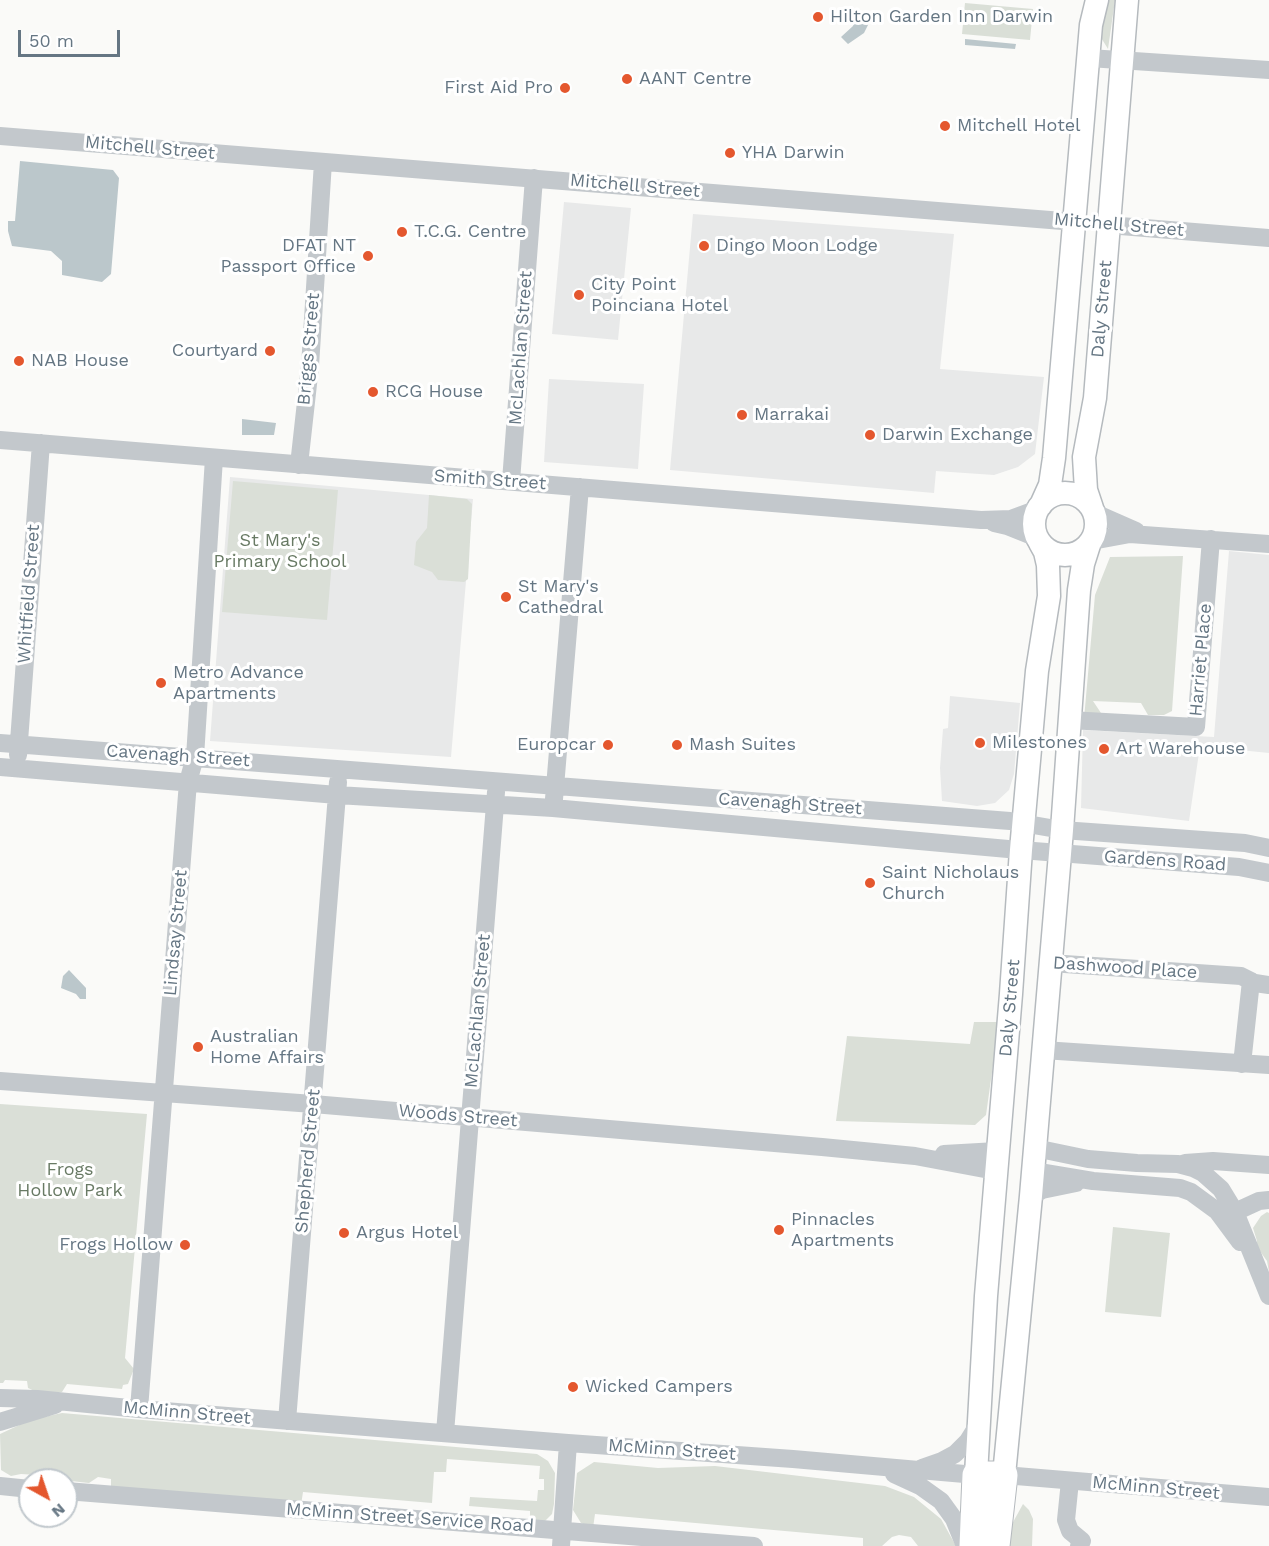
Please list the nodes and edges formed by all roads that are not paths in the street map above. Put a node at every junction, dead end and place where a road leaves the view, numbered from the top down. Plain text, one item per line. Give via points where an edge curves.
1 (1097, 0) edge
2 (1126, 0) edge
3 (1089, 58) junction
4 (1122, 60) junction
5 (1269, 70) edge
6 (0, 136) edge
7 (323, 162) junction
8 (534, 178) junction
9 (1075, 222) junction
10 (1108, 225) junction
11 (1269, 238) edge
12 (0, 440) edge
13 (41, 444) junction
14 (214, 458) junction
15 (298, 465) junction
16 (511, 481) junction
17 (580, 487) junction
18 (1040, 507) junction
19 (1094, 510) junction
20 (981, 520) junction
21 (1150, 534) junction
22 (1210, 539) junction
23 (1039, 541) junction
24 (1090, 543) junction
25 (1269, 544) edge
26 (1069, 720) junction
27 (9, 744) edge
28 (195, 757) junction
29 (0, 767) edge
30 (19, 769) junction
31 (339, 769) junction
32 (188, 782) junction
33 (497, 782) junction
34 (555, 787) junction
35 (337, 795) junction
36 (494, 804) junction
37 (553, 808) junction
38 (890, 812) junction
39 (1024, 822) junction
40 (1062, 830) junction
41 (889, 838) junction
42 (1186, 839) junction
43 (1269, 848) edge
44 (1021, 850) junction
45 (1060, 853) junction
46 (1185, 863) junction
47 (1268, 869) edge
48 (1050, 963) junction
49 (1260, 983) edge
50 (1011, 993) junction
51 (1007, 1047) junction
52 (1043, 1050) junction
53 (1242, 1064) junction
54 (1269, 1065) edge
55 (0, 1081) edge
56 (163, 1093) junction
57 (313, 1104) junction
58 (469, 1117) junction
59 (1035, 1148) junction
60 (996, 1161) junction
61 (1137, 1163) junction
62 (1178, 1164) junction
63 (1269, 1165) edge
64 (1033, 1171) junction
65 (1203, 1173) junction
66 (1093, 1181) junction
67 (1136, 1184) junction
68 (1191, 1192) junction
69 (1031, 1196) junction
70 (1269, 1200) edge
71 (1226, 1212) junction
72 (1267, 1290) edge
73 (0, 1398) edge
74 (74, 1403) junction
75 (139, 1409) junction
76 (287, 1421) junction
77 (0, 1422) edge
78 (978, 1425) junction
79 (445, 1433) junction
80 (568, 1443) junction
81 (859, 1466) junction
82 (912, 1471) junction
83 (976, 1475) junction
84 (1004, 1475) junction
85 (1070, 1481) junction
86 (0, 1486) edge
87 (18, 1488) edge
88 (78, 1492) edge
89 (1269, 1497) edge
90 (561, 1538) edge
91 (1084, 1544) edge
92 (754, 1546) edge
93 (965, 1546) edge
94 (973, 1546) edge
95 (996, 1546) edge

1 - 3 main road, Daly Street
2 - 4 main road, Daly Street
3 - 4 street
3 - 9 main road, Daly Street
4 - 5 street
4 - 10 main road, Daly Street
6 - 7 street, Mitchell Street
7 - 8 street, Mitchell Street
7 - 15 street, Briggs Street via 310,366
8 - 9 street, Mitchell Street
8 - 16 street, McLachlan Street
9 - 10 main road, Mitchell Street
9 - 18 main road, Daly Street via 1054,458 1050,485
10 - 11 street, Mitchell Street
10 - 19 main road, Daly Street via 1095,398 1084,457 1086,490
12 - 13 street, Smith Street
13 - 14 street, Smith Street
13 - 27 street, Whitfield Street
14 - 15 street, Smith Street
14 - 28 street, Lindsay Street
15 - 16 street, Smith Street
16 - 17 street, Smith Street
17 - 20 street, Smith Street
17 - 34 street
18 - 19 main road via 1052,496 1065,493 1078,495
18 - 20 street, Smith Street via 1011,519
18 - 23 main road via 1034,526
19 - 21 street via 1125,527
19 - 24 main road via 1097,525
20 - 23 street, Smith Street via 1007,526
21 - 22 street
21 - 24 street via 1119,535
22 - 25 street
22 - 26 street, Harriet Place via 1196,727
23 - 24 main road via 1063,556 1077,553
23 - 39 main road, Daly Street via 1048,565 1048,596 1037,671
24 - 26 main road, Daly Street via 1079,590
26 - 40 main road, Daly Street
27 - 28 street, Cavenagh Street
27 - 30 street
28 - 31 street, Cavenagh Street
28 - 32 street, Lindsay Street
29 - 30 street, Cavenagh Street
30 - 32 street, Cavenagh Street
31 - 33 street, Cavenagh Street
31 - 35 street
32 - 35 street, Cavenagh Street
32 - 56 street, Lindsay Street
33 - 34 street, Cavenagh Street
33 - 36 street
34 - 37 street
34 - 38 street, Cavenagh Street
35 - 36 street, Cavenagh Street
35 - 57 street, Shepherd Street
36 - 37 street, Cavenagh Street
36 - 58 street, McLachlan Street
37 - 41 street, Cavenagh Street
38 - 39 street, Cavenagh Street
38 - 41 street
39 - 40 street, Gardens Road
39 - 44 main road, Daly Street
40 - 42 street, Gardens Road
40 - 45 main road, Daly Street
41 - 44 street, Cavenagh Street
42 - 43 street, Gardens Road
42 - 46 street
44 - 45 street, Gardens Road
44 - 50 main road, Daly Street
45 - 46 street, Gardens Road
45 - 48 main road, Daly Street
46 - 47 street, Gardens Road
48 - 49 street, Dashwood Place via 1241,976
48 - 50 main road, Dashwood Place via 1029,971
48 - 52 main road, Daly Street
49 - 53 street, Dashwood Place
50 - 51 main road, Daly Street
51 - 52 main road
51 - 60 main road, Daly Street
52 - 53 street
52 - 59 main road, Daly Street
53 - 54 street
55 - 56 street, Woods Street
56 - 57 street, Woods Street
56 - 75 street, Lindsay Street
57 - 58 street, Woods Street
57 - 76 street, Shepherd Street
58 - 60 street, Woods Street
58 - 79 street, McLachlan Street
59 - 60 main road
59 - 61 street via 1088,1159
59 - 64 main road, Daly Street
60 - 64 main road
60 - 78 main road, Daly Street
61 - 62 street
61 - 67 street
62 - 63 street via 1213,1161
62 - 65 street
64 - 66 street
64 - 69 main road, Daly Street
65 - 68 street
65 - 71 street via 1221,1190
66 - 67 street
66 - 69 street via 1054,1187
67 - 68 street via 1172,1186
68 - 71 street
69 - 84 main road, Daly Street
70 - 71 street
71 - 72 street
73 - 74 street, McMinn Street
74 - 75 street, McMinn Street
74 - 77 street, McMinn Street
75 - 76 street, McMinn Street
76 - 79 street, McMinn Street
78 - 82 street via 955,1454
78 - 83 main road, Daly Street
79 - 80 street, McMinn Street
80 - 81 street, McMinn Street
80 - 90 street
81 - 82 street, McMinn Street
81 - 93 street via 906,1479 941,1501
82 - 83 street, McMinn Street
83 - 84 highway, McMinn Street
83 - 94 highway
84 - 85 street, McMinn Street
84 - 95 highway
85 - 89 street, McMinn Street
85 - 91 street via 1066,1520 1070,1531
86 - 87 street
88 - 90 street, McMinn Street Service Road
90 - 92 street, McMinn Street Service Road

